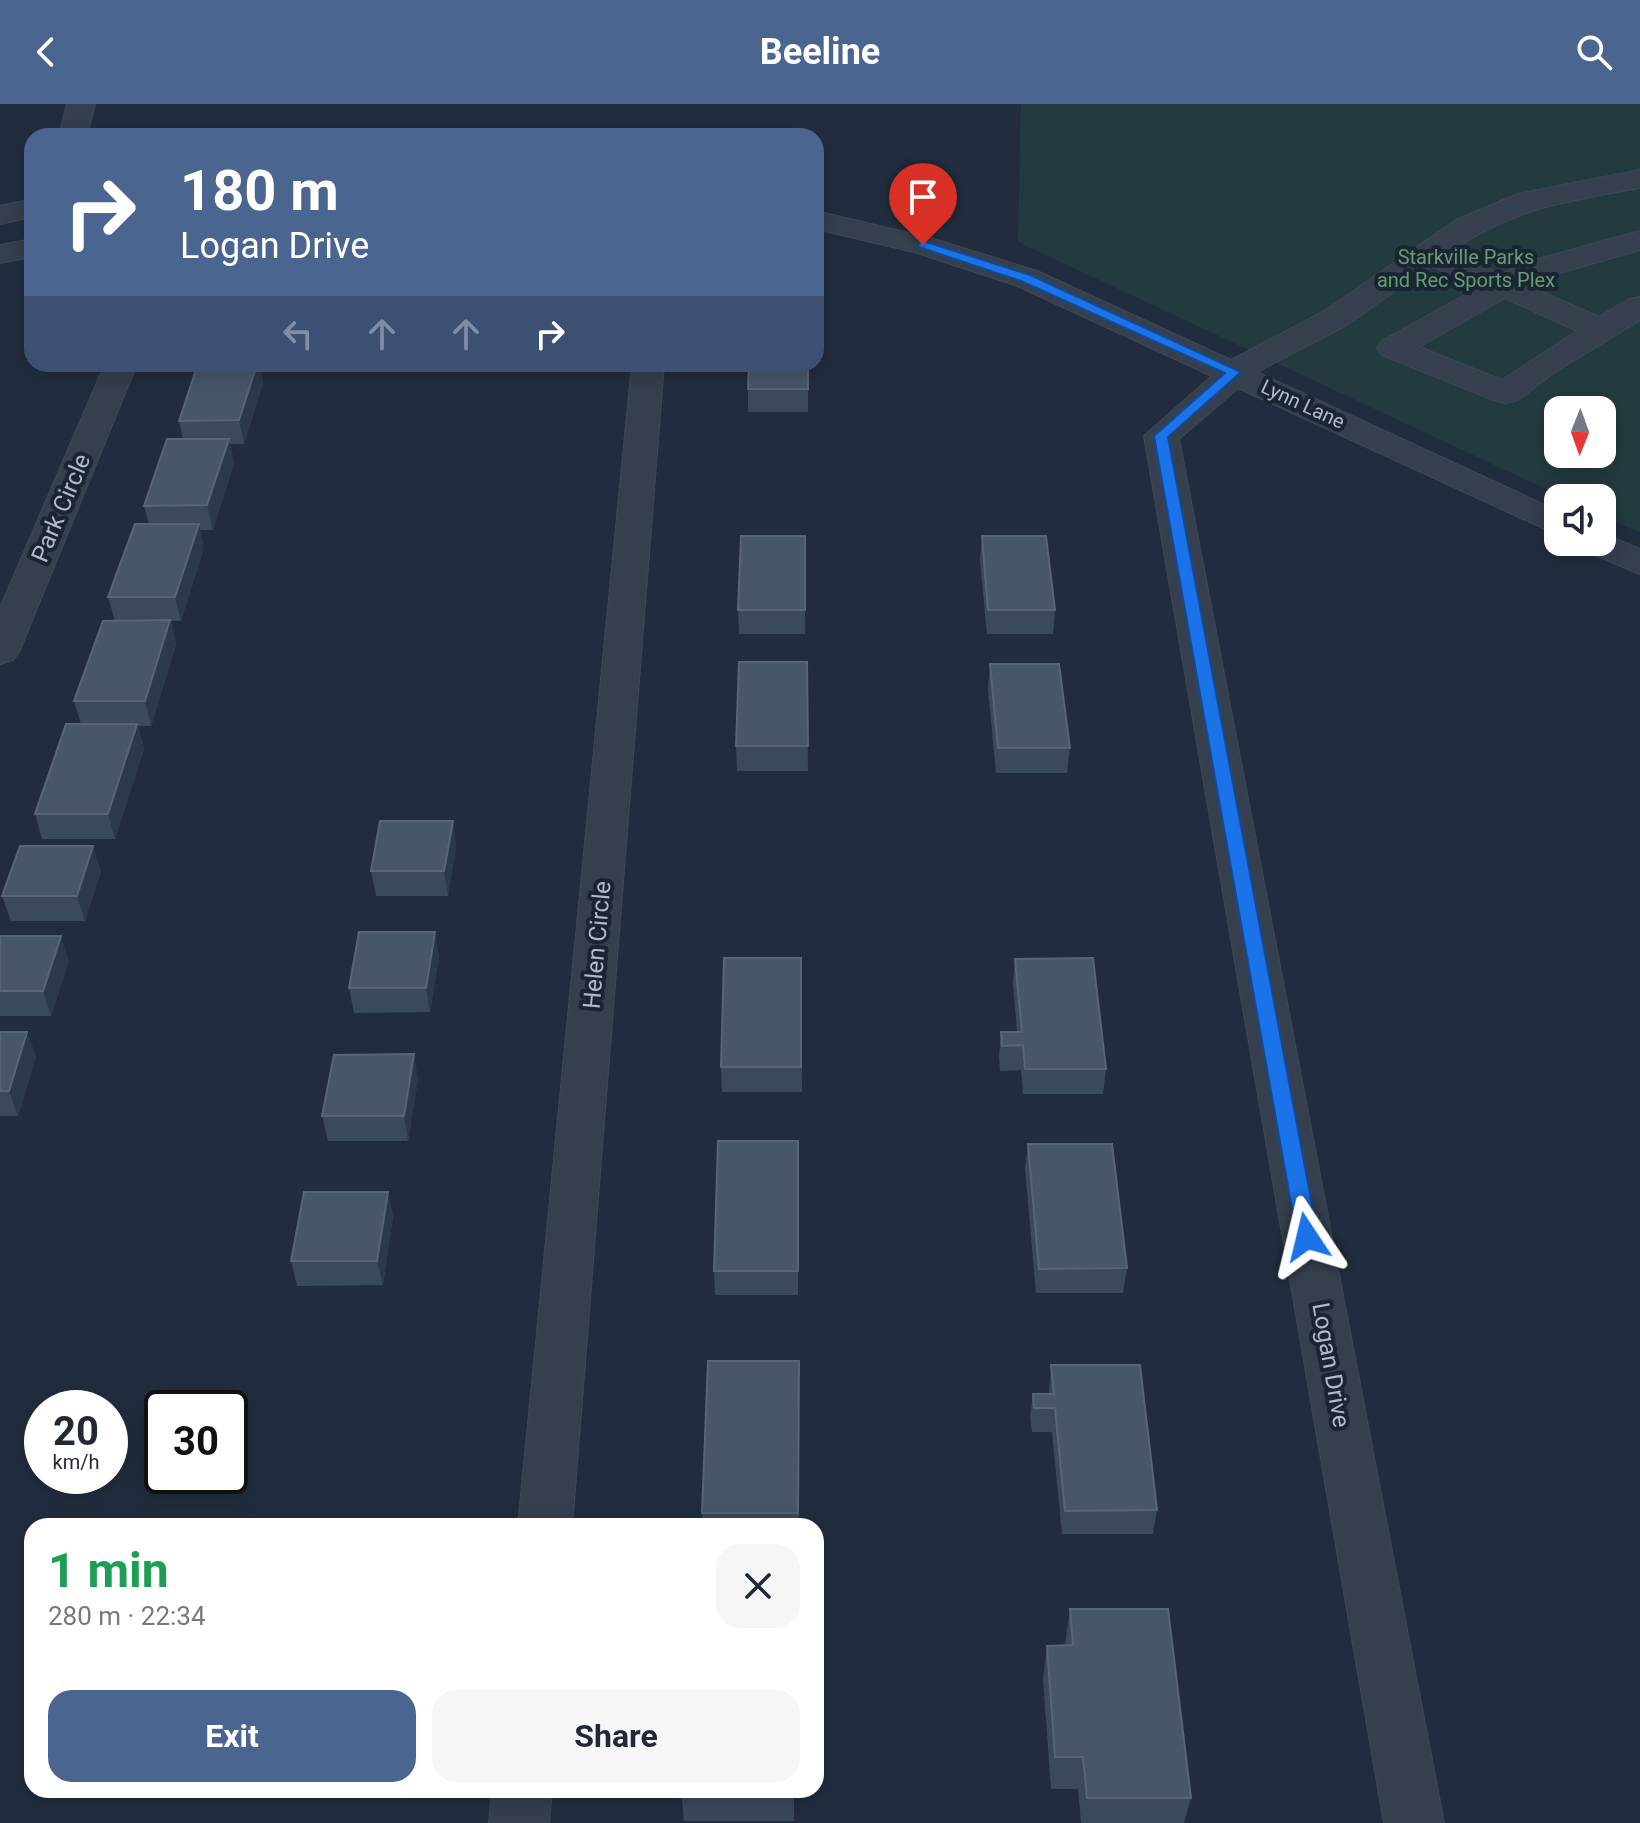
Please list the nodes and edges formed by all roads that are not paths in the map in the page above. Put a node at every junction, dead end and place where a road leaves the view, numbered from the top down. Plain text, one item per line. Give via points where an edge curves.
1 (81, 104) edge
2 (75, 128) edge
3 (1640, 179) edge
4 (24, 210) edge
5 (0, 215) edge
6 (824, 222) edge
7 (1640, 240) edge
8 (24, 250) edge
9 (1428, 253) junction
10 (0, 254) edge
11 (1504, 286) junction
12 (1640, 306) edge
13 (1602, 330) junction
14 (118, 372) edge
15 (647, 372) edge
16 (1235, 372) junction
17 (1544, 517) edge
18 (1616, 552) edge
19 (1640, 563) edge
20 (0, 652) edge
21 (546, 1518) edge
22 (521, 1798) edge
23 (519, 1823) edge
24 (1414, 1823) edge

1 - 2 street
3 - 9 street via 1528,200 1467,226
4 - 5 street
6 - 16 street, Lynn Lane via 923,245 1026,278
7 - 11 street via 1531,271
8 - 10 street
9 - 11 street
9 - 16 street via 1334,319
11 - 13 street
11 - 13 street via 1393,348 1506,393
12 - 13 street
14 - 20 street, Park Circle
15 - 21 street, Helen Circle
16 - 17 street, Lynn Lane
16 - 24 street, Logan Drive via 1161,436
18 - 19 street
22 - 23 street

